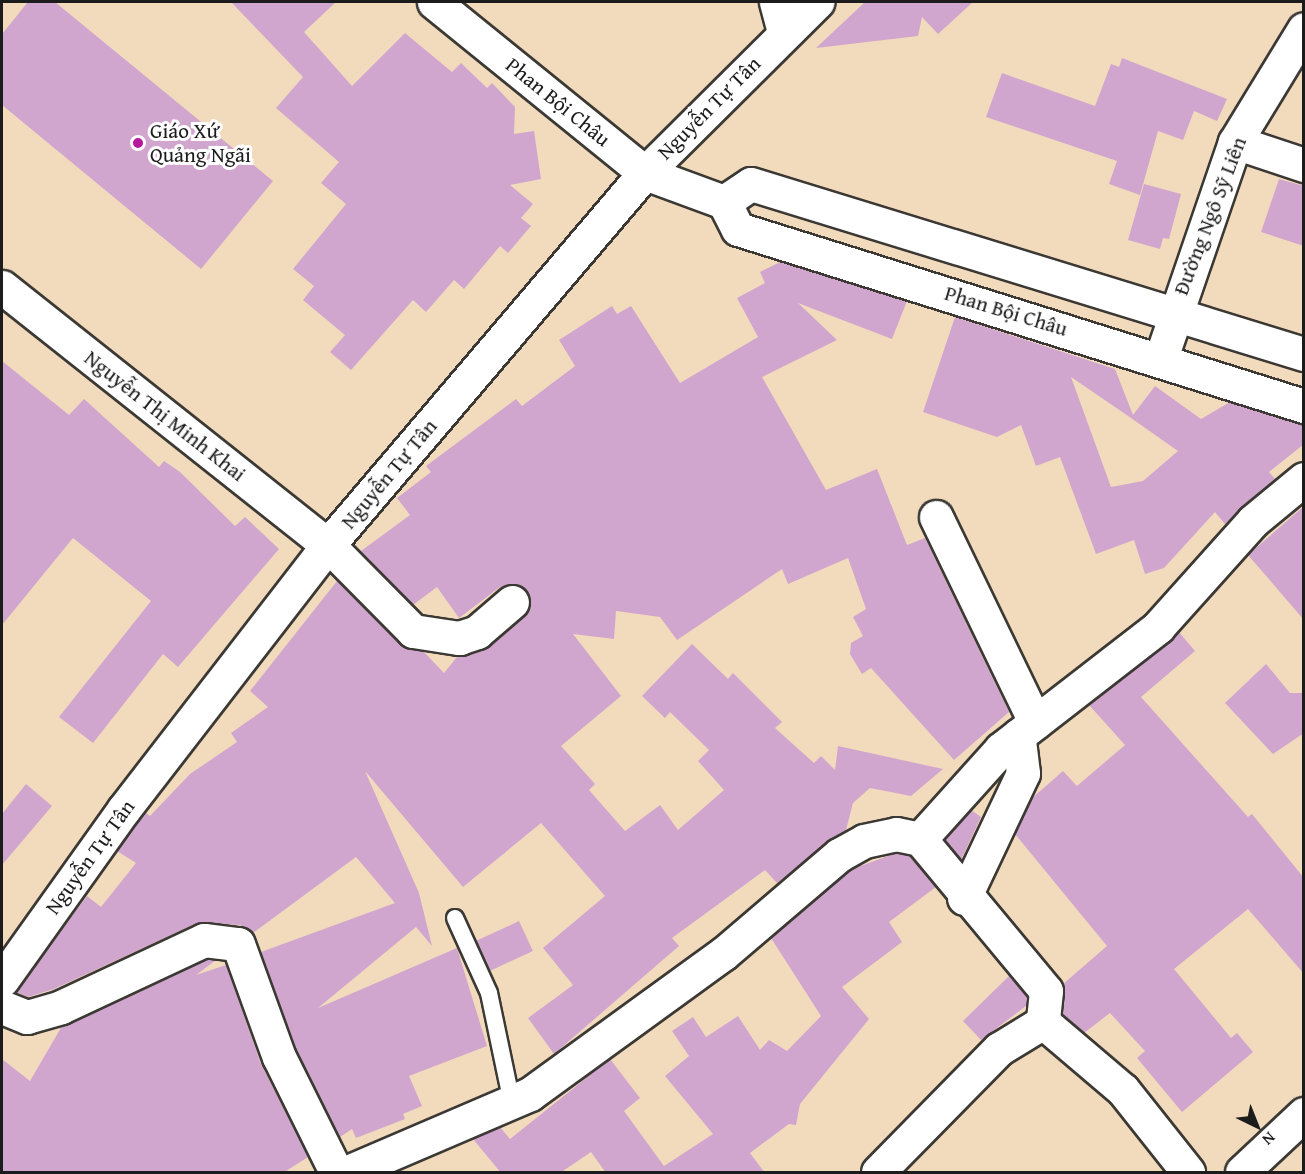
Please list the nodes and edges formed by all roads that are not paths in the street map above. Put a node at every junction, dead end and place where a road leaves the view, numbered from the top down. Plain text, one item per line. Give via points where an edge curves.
1 (434, 2) edge
2 (817, 2) edge
3 (780, 17) edge
4 (1304, 29) edge
5 (1235, 142) junction
6 (1304, 165) edge
7 (645, 173) junction
8 (724, 202) junction
9 (2, 287) edge
10 (1174, 312) junction
11 (1304, 354) edge
12 (1161, 358) junction
13 (1304, 406) edge
14 (1304, 479) edge
15 (936, 517) dead end
16 (328, 545) junction
17 (512, 602) dead end
18 (1027, 728) junction
19 (920, 839) junction
20 (964, 898) junction
21 (455, 918) dead end
22 (2, 980) edge
23 (2, 1007) edge
24 (1043, 1022) junction
25 (512, 1102) junction
26 (1304, 1114) edge
27 (336, 1173) edge
28 (348, 1173) edge
29 (878, 1173) edge
30 (1188, 1173) edge
31 (1242, 1173) edge

1 - 7 street, Phan Bội Châu
2 - 3 street, Nguyễn Tự Tân
3 - 7 street, Nguyễn Tự Tân
4 - 5 street, Đường Ngô Sỹ Liên
5 - 6 street
5 - 10 street, Đường Ngô Sỹ Liên
7 - 8 street, Phan Bội Châu
7 - 16 street, Nguyễn Tự Tân
8 - 10 street via 751,183
8 - 12 street, Phan Bội Châu via 738,229
9 - 16 street, Nguyễn Thị Minh Khai
10 - 11 street
10 - 12 street, Đường Ngô Sỹ Liên
12 - 13 street, Phan Bội Châu
14 - 18 street via 1253,522 1158,627
15 - 18 street
16 - 17 street, Nguyễn Thị Minh Khai via 413,631 459,638 477,632
16 - 22 street, Nguyễn Tự Tân via 124,809
18 - 19 street
18 - 20 street via 1023,773
19 - 20 street
19 - 25 street via 896,834 864,841 839,855 599,1049
20 - 24 street via 1046,991
21 - 25 lane via 489,993
23 - 27 street via 27,1017 62,1007 204,940 238,944 279,1057
24 - 29 street via 999,1050
24 - 30 street via 1123,1090
25 - 28 street
26 - 31 street

